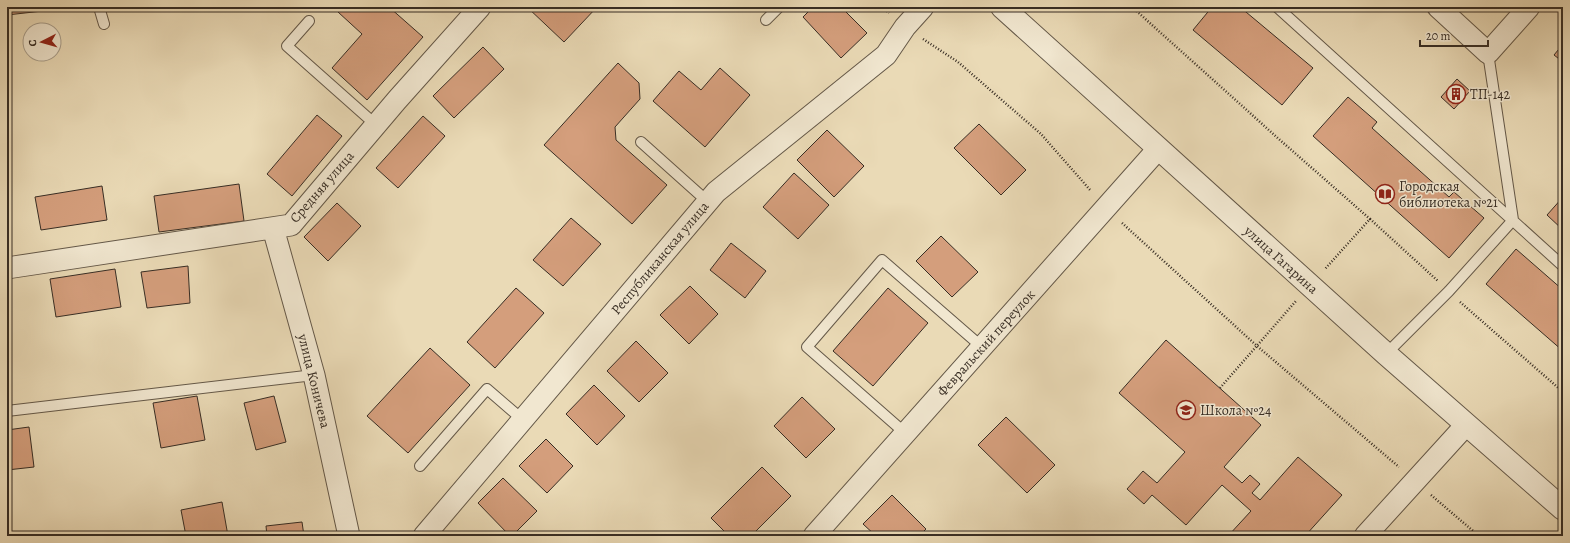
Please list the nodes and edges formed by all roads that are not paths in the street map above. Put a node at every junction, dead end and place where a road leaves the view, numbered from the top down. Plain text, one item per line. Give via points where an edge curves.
1 (99, 7) edge
2 (480, 7) edge
3 (779, 7) edge
4 (923, 7) edge
5 (1002, 7) edge
6 (1277, 7) edge
7 (1438, 7) edge
8 (1529, 7) edge
9 (766, 20) dead end
10 (309, 21) dead end
11 (104, 24) dead end
12 (1488, 53) junction
13 (376, 125) junction
14 (642, 142) dead end
15 (1158, 149) junction
16 (708, 202) junction
17 (1513, 220) junction
18 (273, 228) junction
19 (1563, 266) edge
20 (7, 268) edge
21 (982, 347) junction
22 (1386, 354) junction
23 (314, 375) junction
24 (7, 410) edge
25 (523, 420) junction
26 (1466, 425) junction
27 (905, 433) junction
28 (420, 466) dead end
29 (1563, 509) edge
30 (349, 536) edge
31 (424, 536) edge
32 (814, 536) edge
33 (1365, 536) edge

1 - 11 lane
2 - 13 street, Средняя улица
3 - 9 lane
4 - 16 street, Республиканская улица via 905,27 886,55 716,192
5 - 15 street, улица Гагарина
6 - 17 lane
7 - 12 street
8 - 12 street
10 - 13 lane via 287,46
12 - 17 lane
13 - 18 street, Средняя улица via 291,225
14 - 16 lane
15 - 21 street, Февральский переулок
15 - 22 street, улица Гагарина
16 - 25 street, Республиканская улица
17 - 19 lane
17 - 22 lane
18 - 20 street, Средняя улица
18 - 23 street, улица Коничева
21 - 27 street, Февральский переулок
21 - 27 lane via 882,260 807,347
22 - 26 street, улица Гагарина
23 - 24 lane
23 - 30 street, улица Коничева
25 - 28 lane via 487,389
25 - 31 street, Республиканская улица
26 - 29 street, улица Гагарина
26 - 33 street
27 - 32 street, Февральский переулок

